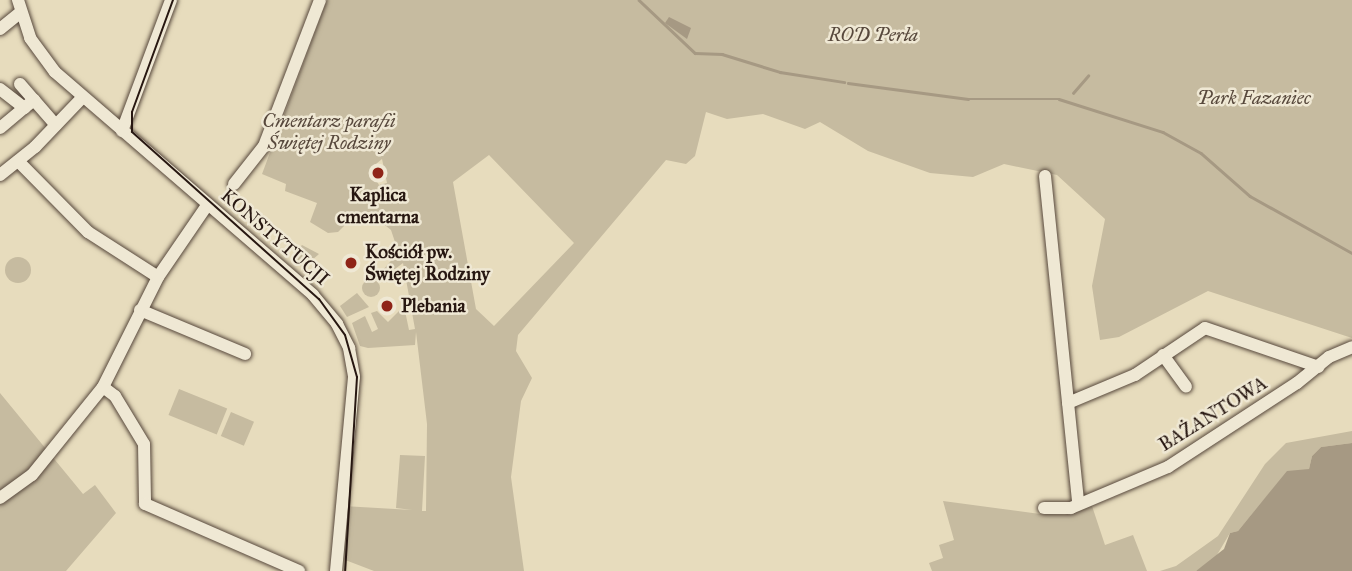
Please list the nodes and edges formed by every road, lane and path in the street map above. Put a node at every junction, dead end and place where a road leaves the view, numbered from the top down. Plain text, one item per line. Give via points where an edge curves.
1 (171, 0) edge
2 (316, 1) edge
3 (19, 6) edge
4 (0, 29) edge
5 (20, 84) dead end
6 (0, 89) edge
7 (83, 97) junction
8 (29, 104) junction
9 (56, 125) junction
10 (0, 128) edge
11 (122, 131) junction
12 (18, 161) junction
13 (0, 175) edge
14 (1045, 176) dead end
15 (234, 184) dead end
16 (208, 204) junction
17 (158, 277) junction
18 (140, 310) junction
19 (1352, 347) edge
20 (245, 354) dead end
21 (1163, 355) junction
22 (1319, 367) junction
23 (103, 387) junction
24 (1186, 387) dead end
25 (1068, 403) junction
26 (0, 498) edge
27 (1079, 503) junction
28 (1044, 508) dead end
29 (299, 571) edge
30 (336, 571) edge

1 - 11 street
2 - 15 street via 264,146
3 - 4 street
3 - 7 street, KONSTYTUCJI via 42,57
5 - 8 street
6 - 8 street
7 - 9 street
7 - 11 street, KONSTYTUCJI
8 - 9 street
8 - 10 street
9 - 12 street
11 - 16 street, KONSTYTUCJI
12 - 13 street
12 - 17 street via 88,232
14 - 25 street
16 - 17 street
16 - 30 street, KONSTYTUCJI via 323,305 349,348 353,403
17 - 18 street
18 - 20 street
18 - 23 street
19 - 22 street, BAŻANTOWA
21 - 22 street, BAŻANTOWA via 1205,328
21 - 24 street
21 - 25 street, BAŻANTOWA via 1135,375
22 - 27 street, BAŻANTOWA via 1179,461
23 - 26 street via 32,475
23 - 29 street via 115,396 144,444 145,504
25 - 27 street
27 - 28 street, BAŻANTOWA via 1072,508

